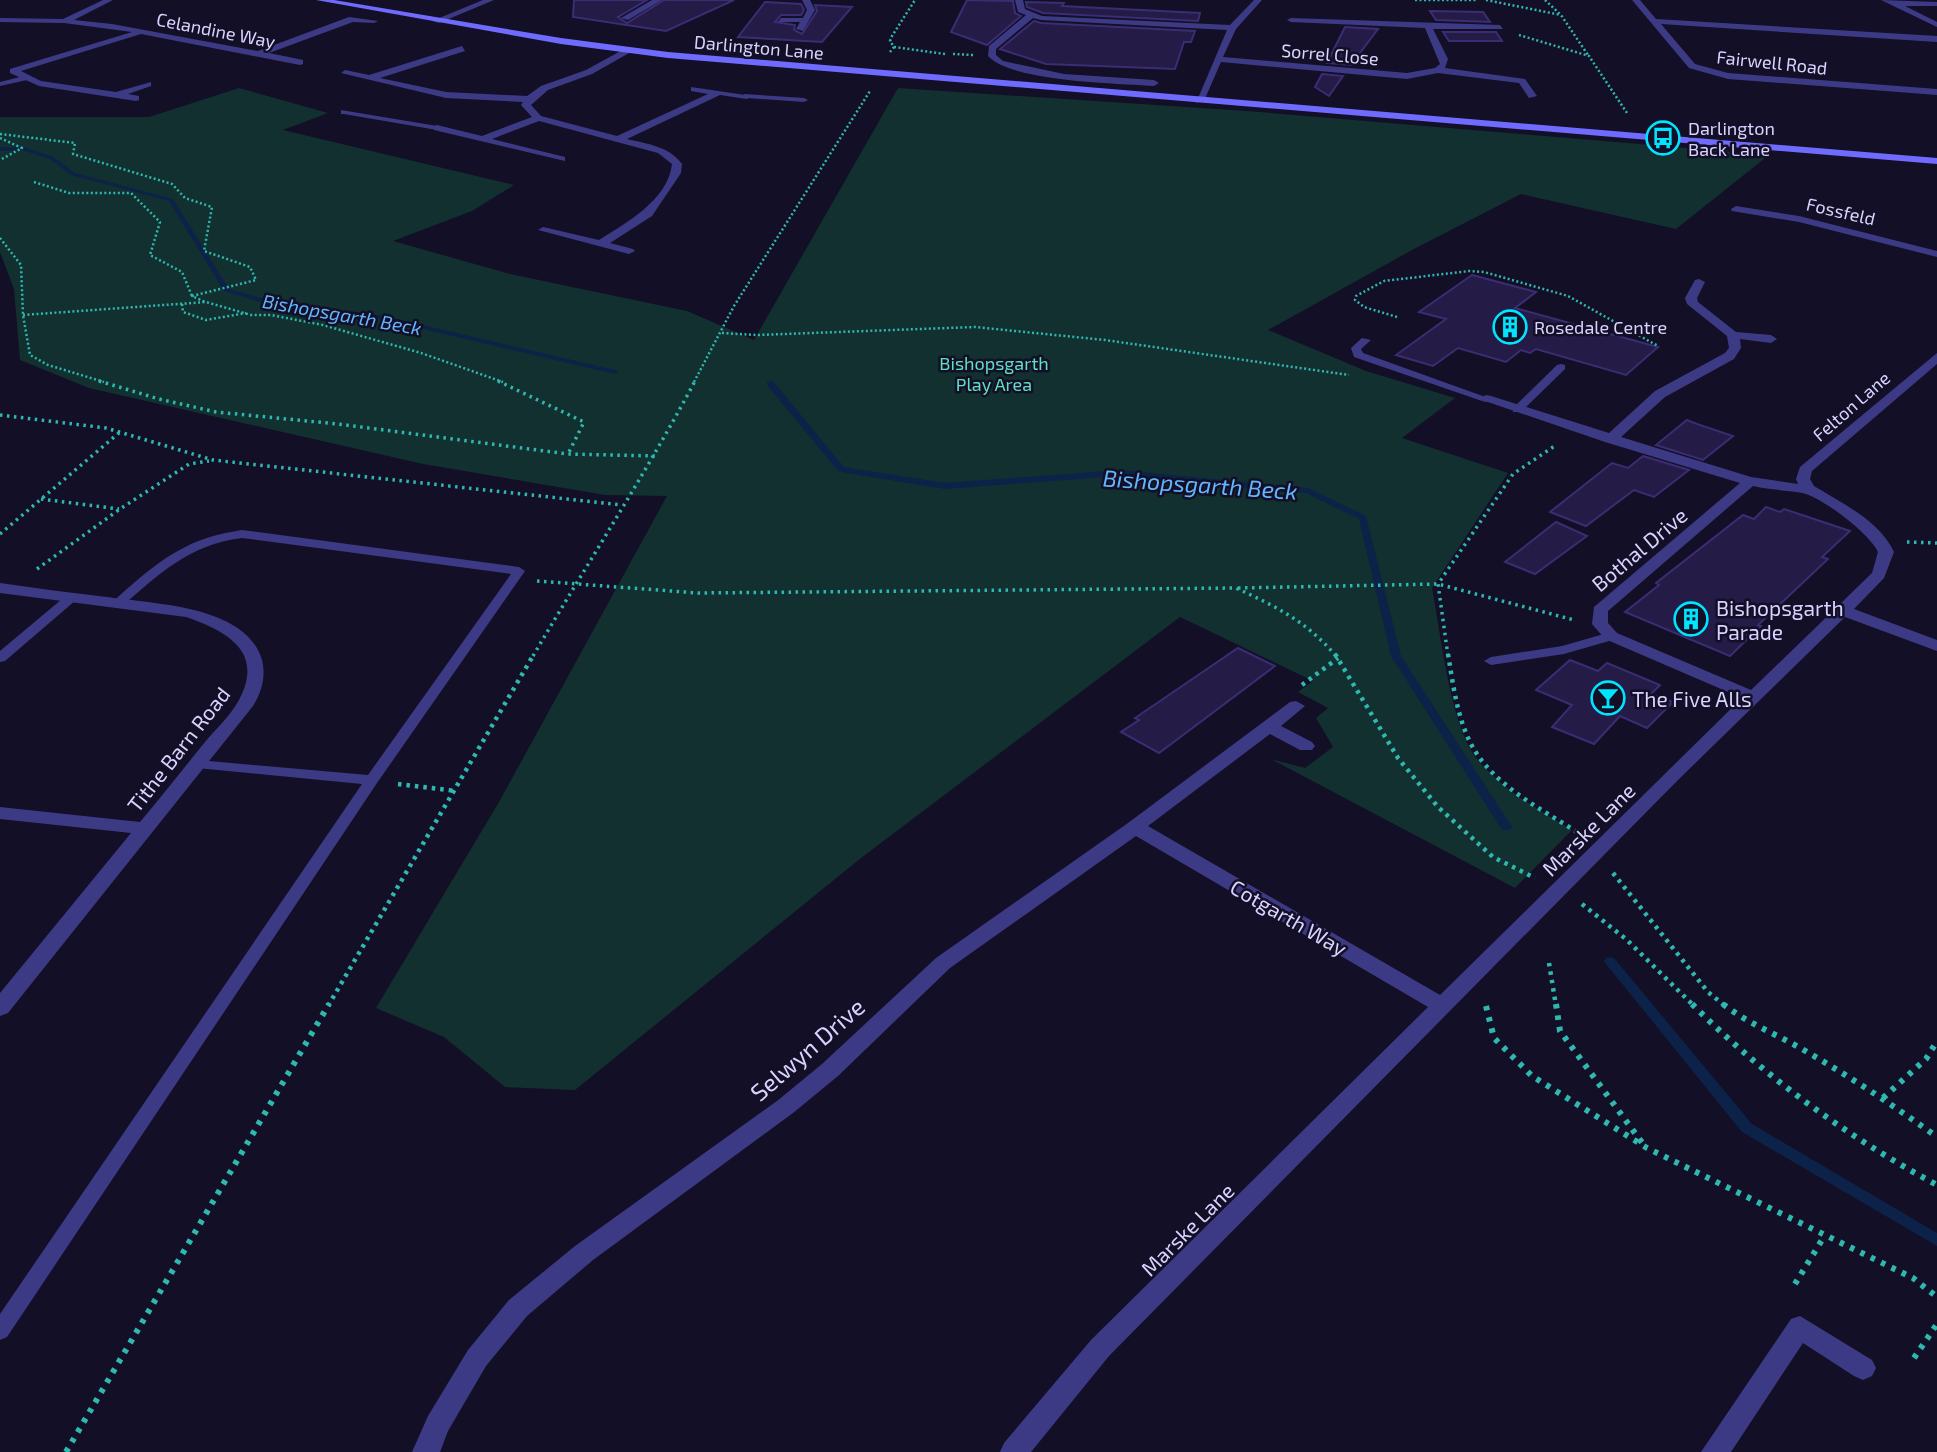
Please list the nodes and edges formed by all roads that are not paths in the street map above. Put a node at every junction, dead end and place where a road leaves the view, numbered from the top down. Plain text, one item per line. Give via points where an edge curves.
1 (109, 0) edge
2 (320, 0) edge
3 (490, 0) edge
4 (659, 0) edge
5 (806, 0) edge
6 (1019, 0) edge
7 (1258, 0) edge
8 (1636, 0) edge
9 (1885, 0) edge
10 (1894, 4) junction
11 (1937, 4) edge
12 (642, 10) junction
13 (653, 12) dead end
14 (330, 13) dead end
15 (1031, 15) junction
16 (625, 18) dead end
17 (352, 19) junction
18 (0, 20) edge
19 (781, 20) dead end
20 (806, 20) junction
21 (1291, 20) dead end
22 (64, 21) junction
23 (374, 21) dead end
24 (436, 21) junction
25 (1652, 21) junction
26 (1937, 25) edge
27 (1428, 26) junction
28 (1500, 27) dead end
29 (1232, 28) junction
30 (800, 29) dead end
31 (141, 32) junction
32 (1937, 39) edge
33 (462, 49) dead end
34 (628, 50) junction
35 (259, 54) junction
36 (438, 57) junction
37 (1218, 60) junction
38 (300, 62) dead end
39 (460, 63) dead end
40 (2, 70) dead end
41 (13, 71) junction
42 (1438, 71) junction
43 (1516, 71) dead end
44 (345, 73) dead end
45 (24, 78) junction
46 (370, 78) junction
47 (1522, 81) junction
48 (0, 83) edge
49 (1154, 83) dead end
50 (148, 84) dead end
51 (694, 89) dead end
52 (719, 92) junction
53 (1937, 92) edge
54 (119, 94) junction
55 (747, 96) joint
56 (1532, 96) dead end
57 (136, 98) dead end
58 (528, 99) junction
59 (804, 100) dead end
60 (1199, 101) junction
61 (344, 112) dead end
62 (538, 118) junction
63 (438, 128) joint
64 (486, 138) junction
65 (618, 139) junction
66 (561, 159) dead end
67 (1937, 161) edge
68 (1736, 209) dead end
69 (542, 230) dead end
70 (601, 244) junction
71 (629, 251) dead end
72 (1937, 254) edge
73 (1699, 282) dead end
74 (1733, 335) junction
75 (1771, 339) dead end
76 (1366, 340) dead end
77 (1937, 357) edge
78 (1561, 367) dead end
79 (1486, 399) joint
80 (1517, 410) junction
81 (1610, 439) junction
82 (1748, 481) junction
83 (1808, 489) junction
84 (4, 589) edge
85 (72, 597) junction
86 (117, 604) junction
87 (1843, 610) junction
88 (1611, 636) junction
89 (1937, 646) edge
90 (0, 658) edge
91 (1491, 661) dead end
92 (1754, 697) junction
93 (1294, 699) road end
94 (1268, 726) junction
95 (1306, 746) dead end
96 (197, 764) junction
97 (372, 780) junction
98 (0, 813) edge
99 (1135, 827) junction
100 (146, 829) junction
101 (1443, 1006) junction
102 (0, 1008) edge
103 (0, 1331) edge
104 (1863, 1368) dead end
105 (426, 1452) edge
106 (1014, 1452) edge
107 (1715, 1452) edge

1 - 22 street
2 - 24 street, Darlington Lane
3 - 24 street
4 - 12 street
5 - 20 street via 811,10
6 - 15 street via 1021,10
7 - 29 street
8 - 25 street, Fairwell Road
9 - 10 street
10 - 11 street
10 - 26 street
12 - 13 street
12 - 16 street
14 - 17 street
15 - 29 street
15 - 49 street via 993,47 992,57 1028,71 1064,77
17 - 23 street
17 - 35 street
18 - 22 street, Celandine Way
19 - 20 street
20 - 30 street
21 - 27 street, Sorrel Close
22 - 31 street, Celandine Way
24 - 34 street, Darlington Lane
25 - 32 street
25 - 53 street, Fairwell Road via 1692,66 1706,71
27 - 28 street, Sorrel Close via 1472,23
27 - 42 street via 1444,59
29 - 37 street
31 - 35 street, Celandine Way
31 - 41 street
33 - 36 street
34 - 58 street
34 - 60 street, Darlington Lane
35 - 38 street, Celandine Way
36 - 39 street
36 - 46 street
37 - 42 street, Sorrel Close via 1383,75
37 - 60 street
40 - 41 street
41 - 45 street
42 - 47 street, Sorrel Close
43 - 47 street
44 - 46 street
45 - 48 lane
45 - 54 street
46 - 58 street via 446,95
47 - 56 street
50 - 54 street
51 - 52 street
52 - 55 street
52 - 65 street
54 - 57 street
55 - 59 lane
58 - 62 street via 526,105
60 - 67 street
61 - 63 lane
62 - 64 street
62 - 65 street
63 - 64 street
64 - 66 street
65 - 70 street via 662,151 677,164 676,173 648,214
68 - 72 street, Fossfeld via 1810,221
69 - 70 street
70 - 71 street
73 - 74 street via 1691,298 1693,304
74 - 75 street
74 - 81 street via 1735,348 1730,356 1660,394
76 - 79 lane via 1356,348 1359,355
77 - 83 street, Felton Lane via 1805,470
78 - 80 lane
79 - 80 street, Marske Lane
80 - 81 street, Marske Lane
81 - 82 street, Marske Lane
82 - 83 street, Marske Lane
82 - 88 street, Bothal Drive via 1600,610 1600,624
83 - 87 street, Marske Lane via 1868,527 1886,552 1879,575
84 - 85 street, Tithe Barn Road
85 - 86 street, Tithe Barn Road
85 - 90 lane
86 - 96 street, Tithe Barn Road via 188,613 218,623 239,636 251,651 257,673 247,702
86 - 97 lane via 183,549 216,536 242,534 519,571
87 - 89 street
87 - 92 street, Marske Lane
88 - 91 lane via 1564,650
88 - 92 street
92 - 101 street, Marske Lane
93 - 94 street, Selwyn Drive
94 - 95 street
94 - 99 street, Selwyn Drive
96 - 97 lane
96 - 100 street, Tithe Barn Road
97 - 103 lane
98 - 100 street
99 - 101 street, Cotgarth Way
99 - 105 street, Selwyn Drive via 943,963 821,1078 584,1253 518,1308 477,1358
100 - 102 street, Tithe Barn Road
101 - 106 street, Marske Lane via 1100,1348
104 - 107 street via 1800,1326

